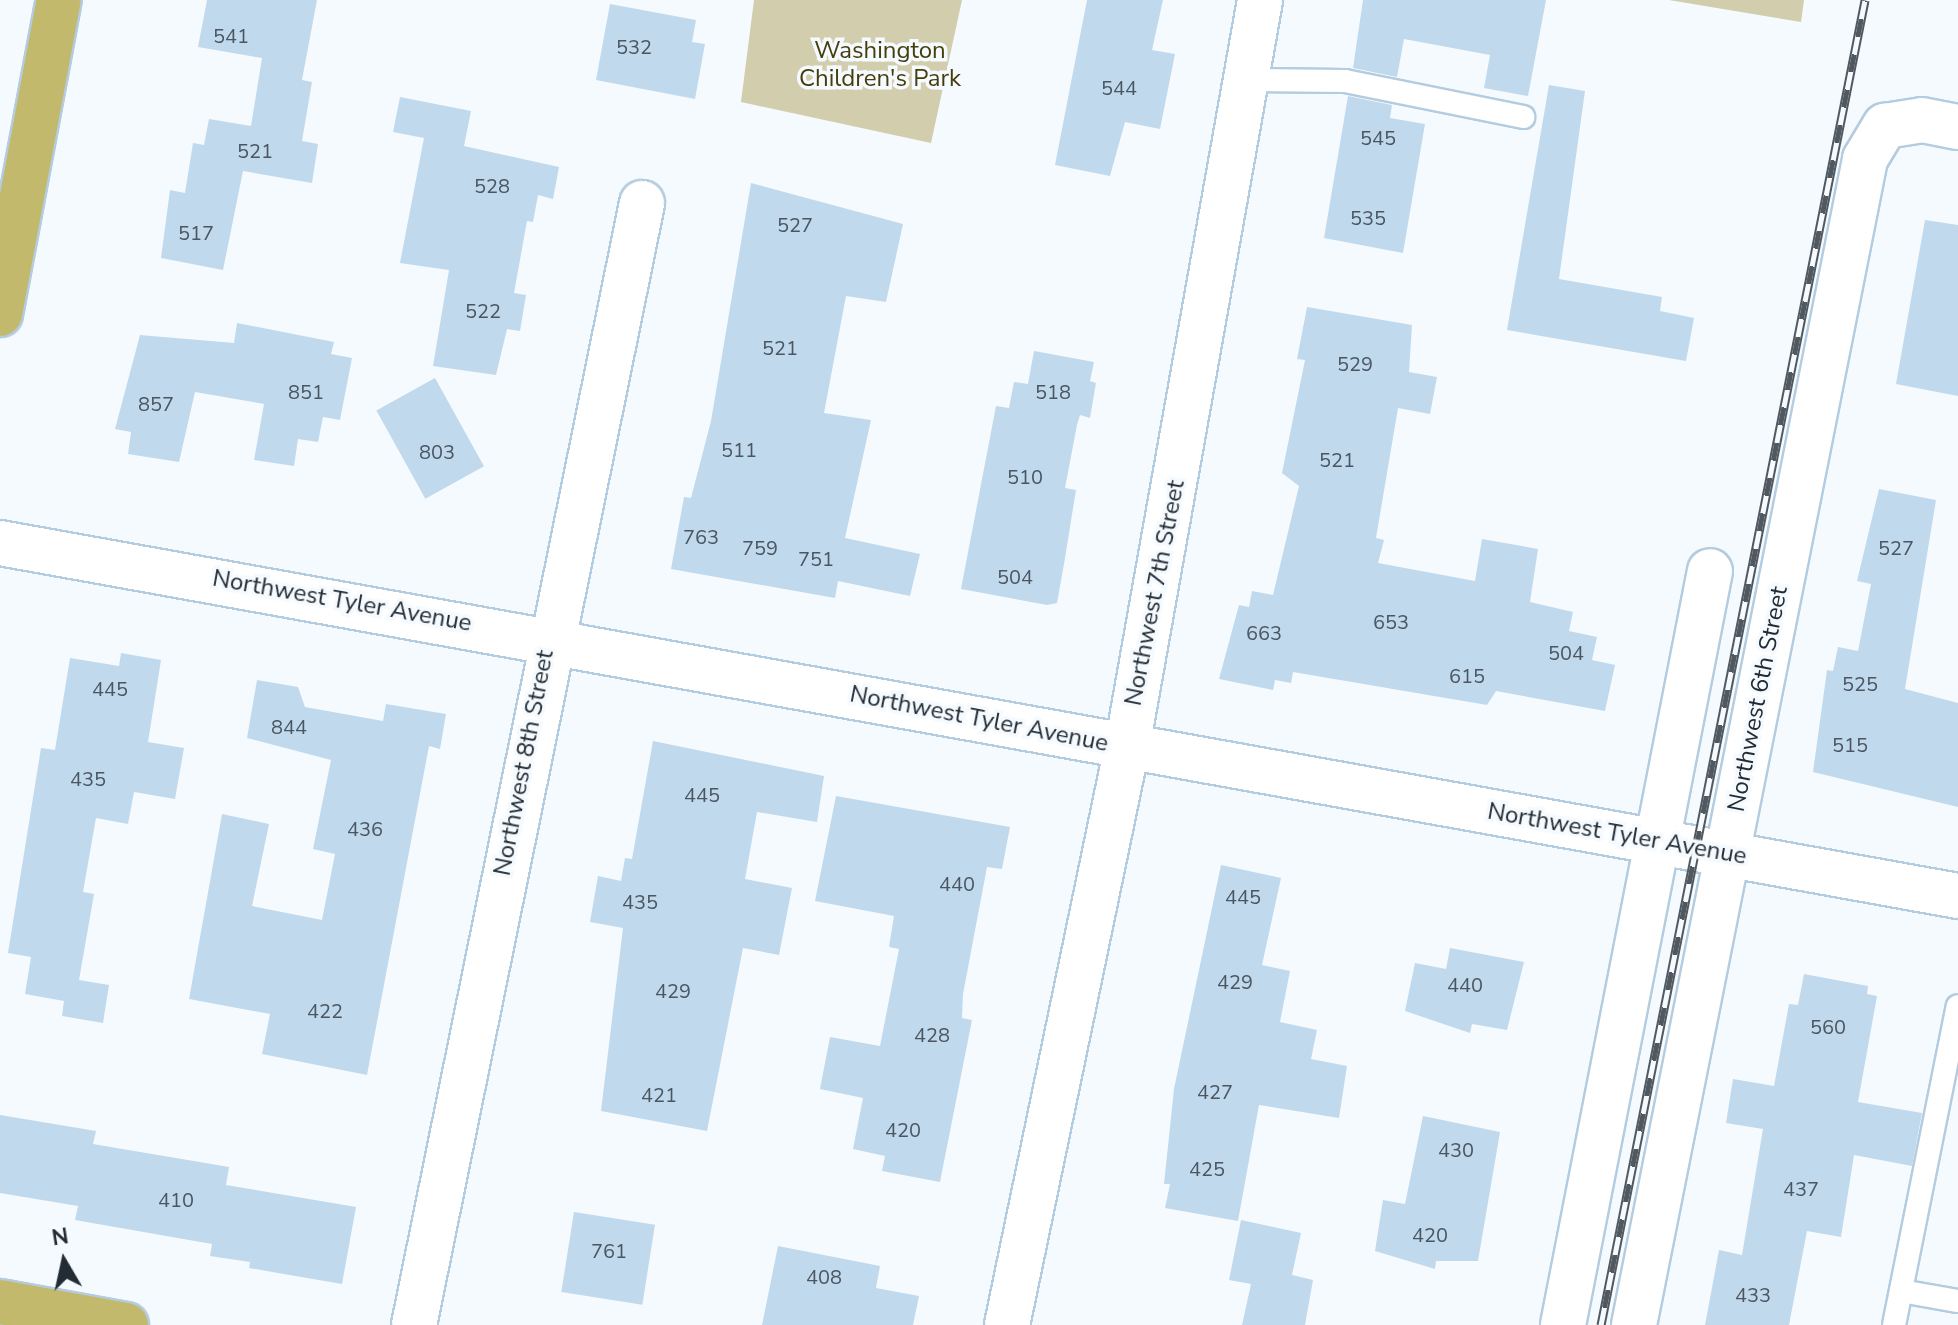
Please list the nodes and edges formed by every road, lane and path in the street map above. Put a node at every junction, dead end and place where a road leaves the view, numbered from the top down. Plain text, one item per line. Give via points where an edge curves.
1 (59, 0) edge
2 (1260, 0) edge
3 (1251, 80) junction
4 (1523, 117) dead end
5 (1958, 127) edge
6 (642, 203) dead end
7 (0, 314) edge
8 (0, 543) edge
9 (1710, 571) dead end
10 (549, 637) junction
11 (1127, 747) junction
12 (1660, 841) junction
13 (1728, 853) junction
14 (1958, 896) edge
15 (1958, 1006) edge
16 (1901, 1291) junction
17 (1958, 1301) edge
18 (0, 1302) edge
19 (126, 1325) edge
20 (414, 1325) edge
21 (1007, 1325) edge
22 (1563, 1325) edge
23 (1634, 1325) edge
24 (1894, 1325) edge

1 - 7 main road
2 - 3 street, Northwest 7th Street
3 - 4 lane via 1345,81
3 - 11 street, Northwest 7th Street
5 - 13 street, Northwest 6th Street via 1922,120 1885,126 1865,159
6 - 10 street, Northwest 8th Street
8 - 10 street, Northwest Tyler Avenue
9 - 12 street
10 - 11 street, Northwest Tyler Avenue
10 - 20 street, Northwest 8th Street
11 - 12 street, Northwest Tyler Avenue
11 - 21 street, Northwest 7th Street
12 - 13 street, Northwest Tyler Avenue
12 - 22 street
13 - 14 street, Northwest Tyler Avenue
13 - 23 street, Northwest 6th Street
15 - 16 lane
16 - 17 lane
16 - 24 lane
18 - 19 main road

